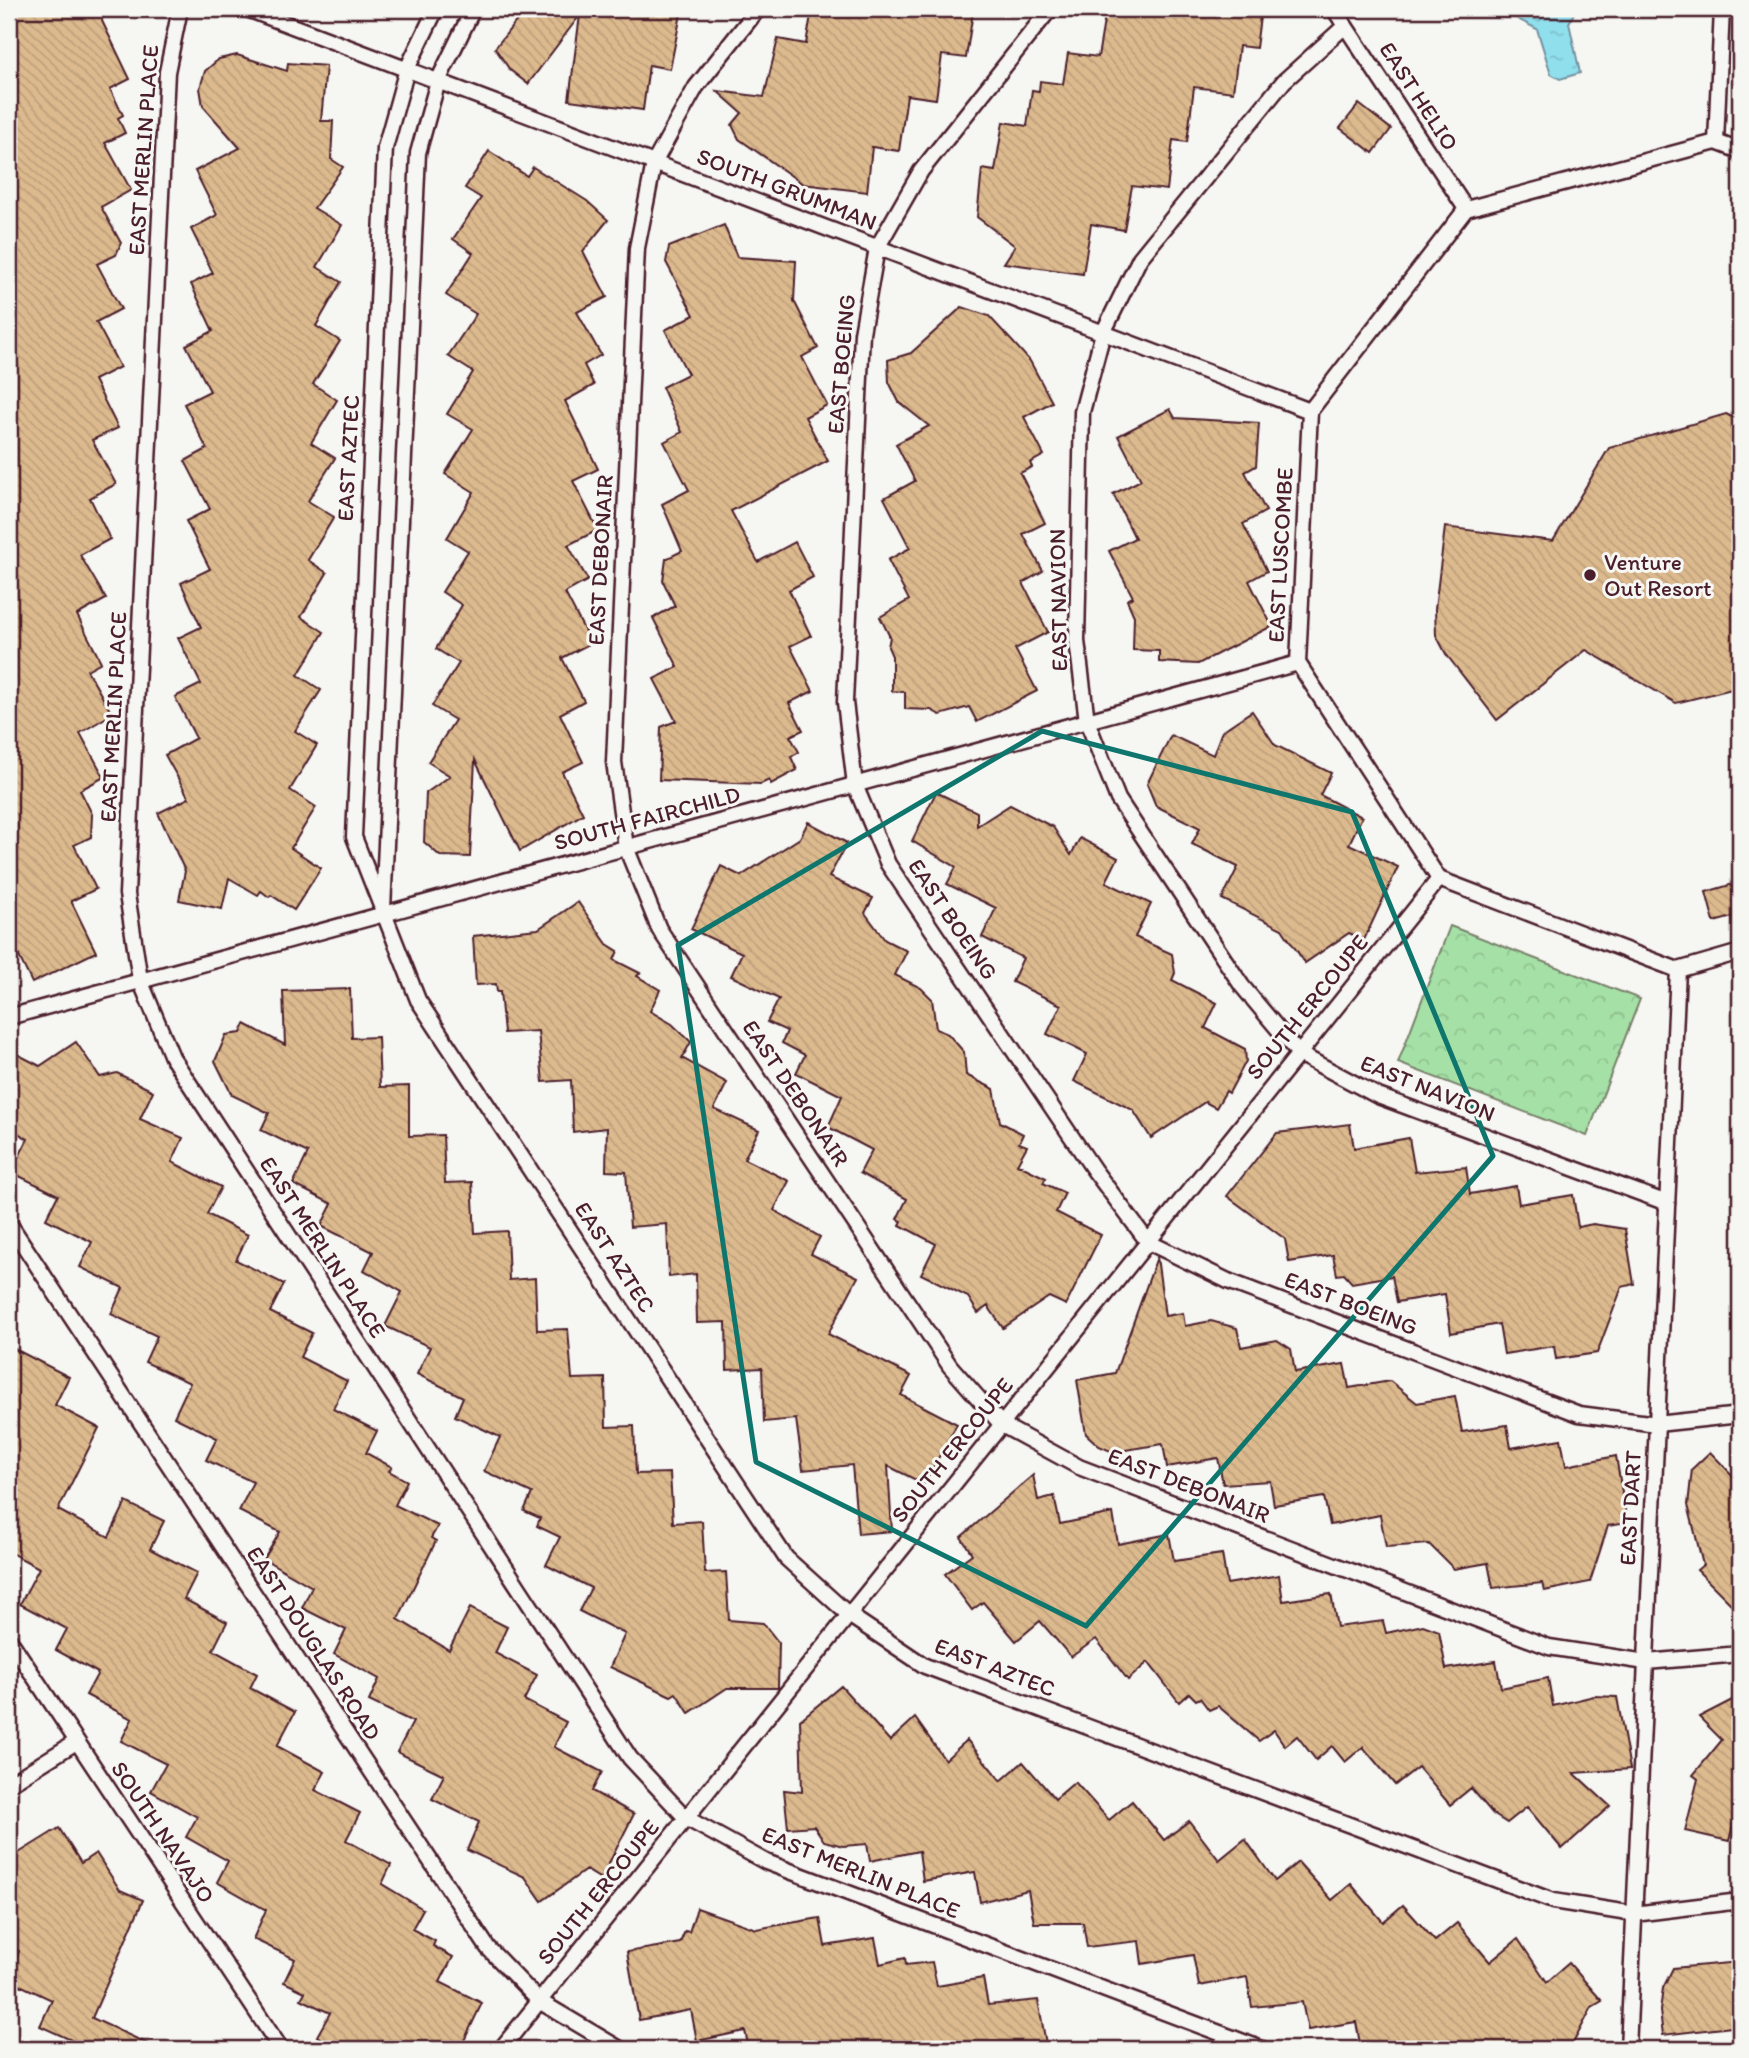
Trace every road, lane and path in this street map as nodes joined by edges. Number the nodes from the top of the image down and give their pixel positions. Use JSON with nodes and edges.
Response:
{"nodes":[{"id":1,"x":180,"y":9,"type":"edge"},
{"id":2,"x":247,"y":9,"type":"edge"},
{"id":3,"x":436,"y":9,"type":"edge"},
{"id":4,"x":473,"y":9,"type":"edge"},
{"id":5,"x":758,"y":9,"type":"edge"},
{"id":6,"x":1050,"y":9,"type":"edge"},
{"id":7,"x":1334,"y":9,"type":"edge"},
{"id":8,"x":1722,"y":9,"type":"edge"},
{"id":9,"x":1345,"y":26,"type":"junction"},
{"id":10,"x":407,"y":69,"type":"junction"},
{"id":11,"x":438,"y":81,"type":"junction"},
{"id":12,"x":1716,"y":142,"type":"junction"},
{"id":13,"x":1740,"y":151,"type":"edge"},
{"id":14,"x":654,"y":163,"type":"junction"},
{"id":15,"x":1466,"y":209,"type":"junction"},
{"id":16,"x":877,"y":247,"type":"junction"},
{"id":17,"x":1103,"y":333,"type":"junction"},
{"id":18,"x":1310,"y":411,"type":"junction"},
{"id":19,"x":1298,"y":663,"type":"junction"},
{"id":20,"x":1087,"y":721,"type":"junction"},
{"id":21,"x":855,"y":785,"type":"junction"},
{"id":22,"x":626,"y":847,"type":"junction"},
{"id":23,"x":1439,"y":879,"type":"junction"},
{"id":24,"x":383,"y":914,"type":"junction"},
{"id":25,"x":1740,"y":952,"type":"edge"},
{"id":26,"x":1678,"y":970,"type":"junction"},
{"id":27,"x":140,"y":980,"type":"junction"},
{"id":28,"x":9,"y":1017,"type":"edge"},
{"id":29,"x":1299,"y":1054,"type":"junction"},
{"id":30,"x":1667,"y":1203,"type":"junction"},
{"id":31,"x":9,"y":1223,"type":"edge"},
{"id":32,"x":1148,"y":1242,"type":"junction"},
{"id":33,"x":1740,"y":1415,"type":"edge"},
{"id":34,"x":1657,"y":1424,"type":"junction"},
{"id":35,"x":1002,"y":1425,"type":"junction"},
{"id":36,"x":849,"y":1615,"type":"junction"},
{"id":37,"x":9,"y":1639,"type":"edge"},
{"id":38,"x":1740,"y":1654,"type":"edge"},
{"id":39,"x":1646,"y":1662,"type":"junction"},
{"id":40,"x":76,"y":1742,"type":"junction"},
{"id":41,"x":9,"y":1784,"type":"edge"},
{"id":42,"x":686,"y":1818,"type":"junction"},
{"id":43,"x":1740,"y":1900,"type":"edge"},
{"id":44,"x":1634,"y":1914,"type":"junction"},
{"id":45,"x":539,"y":2001,"type":"junction"},
{"id":46,"x":281,"y":2049,"type":"edge"},
{"id":47,"x":501,"y":2049,"type":"edge"},
{"id":48,"x":620,"y":2049,"type":"edge"},
{"id":49,"x":1262,"y":2049,"type":"edge"},
{"id":50,"x":1628,"y":2049,"type":"edge"}],
"edges":[{"from":1,"to":27,"type":"lane","name":"EAST MERLIN PLACE"},
{"from":2,"to":10,"type":"lane","name":"SOUTH GRUMMAN"},
{"from":3,"to":10,"type":"lane","name":"EAST AZTEC"},
{"from":4,"to":11,"type":"lane","name":"EAST AZTEC"},
{"from":5,"to":14,"type":"lane","name":"EAST DEBONAIR"},
{"from":6,"to":16,"type":"lane","name":"EAST BOEING"},
{"from":7,"to":9,"type":"lane","name":"EAST HELIO"},
{"from":8,"to":12,"type":"lane"},
{"from":9,"to":15,"type":"lane","name":"EAST HELIO"},
{"from":9,"to":17,"type":"lane","name":"EAST NAVION"},
{"from":10,"to":11,"type":"lane","name":"SOUTH GRUMMAN"},
{"from":10,"to":24,"type":"lane","name":"EAST AZTEC"},
{"from":11,"to":14,"type":"lane","name":"SOUTH GRUMMAN"},
{"from":11,"to":24,"type":"lane","name":"EAST AZTEC"},
{"from":12,"to":13,"type":"lane"},
{"from":12,"to":15,"type":"lane"},
{"from":14,"to":16,"type":"lane","name":"SOUTH GRUMMAN"},
{"from":14,"to":22,"type":"lane","name":"EAST DEBONAIR"},
{"from":15,"to":18,"type":"lane"},
{"from":16,"to":17,"type":"lane","name":"SOUTH GRUMMAN"},
{"from":16,"to":21,"type":"lane","name":"EAST BOEING"},
{"from":17,"to":18,"type":"lane","name":"SOUTH GRUMMAN"},
{"from":17,"to":20,"type":"lane","name":"EAST NAVION"},
{"from":18,"to":19,"type":"lane","name":"EAST LUSCOMBE"},
{"from":19,"to":20,"type":"lane","name":"SOUTH FAIRCHILD"},
{"from":19,"to":23,"type":"lane","name":"EAST LUSCOMBE"},
{"from":20,"to":21,"type":"lane","name":"SOUTH FAIRCHILD"},
{"from":20,"to":29,"type":"lane","name":"EAST NAVION"},
{"from":21,"to":22,"type":"lane","name":"SOUTH FAIRCHILD"},
{"from":21,"to":32,"type":"lane","name":"EAST BOEING"},
{"from":22,"to":24,"type":"lane","name":"SOUTH FAIRCHILD"},
{"from":22,"to":35,"type":"lane","name":"EAST DEBONAIR"},
{"from":23,"to":26,"type":"lane"},
{"from":23,"to":29,"type":"lane","name":"SOUTH ERCOUPE"},
{"from":24,"to":27,"type":"lane","name":"SOUTH FAIRCHILD"},
{"from":24,"to":36,"type":"lane","name":"EAST AZTEC"},
{"from":25,"to":26,"type":"lane"},
{"from":26,"to":30,"type":"lane","name":"EAST DART"},
{"from":27,"to":28,"type":"lane","name":"SOUTH FAIRCHILD"},
{"from":27,"to":42,"type":"lane","name":"EAST MERLIN PLACE"},
{"from":29,"to":30,"type":"lane","name":"EAST NAVION"},
{"from":29,"to":32,"type":"lane","name":"SOUTH ERCOUPE"},
{"from":30,"to":34,"type":"lane","name":"EAST DART"},
{"from":31,"to":45,"type":"lane","name":"EAST DOUGLAS ROAD"},
{"from":32,"to":34,"type":"lane","name":"EAST BOEING"},
{"from":32,"to":35,"type":"lane","name":"SOUTH ERCOUPE"},
{"from":33,"to":34,"type":"lane","name":"EAST BOEING"},
{"from":34,"to":39,"type":"lane","name":"EAST DART"},
{"from":35,"to":36,"type":"lane","name":"SOUTH ERCOUPE"},
{"from":35,"to":39,"type":"lane","name":"EAST DEBONAIR"},
{"from":36,"to":42,"type":"lane","name":"SOUTH ERCOUPE"},
{"from":36,"to":44,"type":"lane","name":"EAST AZTEC"},
{"from":37,"to":40,"type":"lane","name":"SOUTH NAVAJO"},
{"from":38,"to":39,"type":"lane","name":"EAST DEBONAIR"},
{"from":39,"to":44,"type":"lane","name":"EAST DART"},
{"from":40,"to":41,"type":"lane"},
{"from":40,"to":46,"type":"lane","name":"SOUTH NAVAJO"},
{"from":42,"to":45,"type":"lane","name":"SOUTH ERCOUPE"},
{"from":42,"to":49,"type":"lane","name":"EAST MERLIN PLACE"},
{"from":43,"to":44,"type":"lane","name":"EAST AZTEC"},
{"from":44,"to":50,"type":"lane","name":"EAST DART"},
{"from":45,"to":47,"type":"lane","name":"SOUTH ERCOUPE"},
{"from":45,"to":48,"type":"lane","name":"EAST DOUGLAS ROAD"}]}
